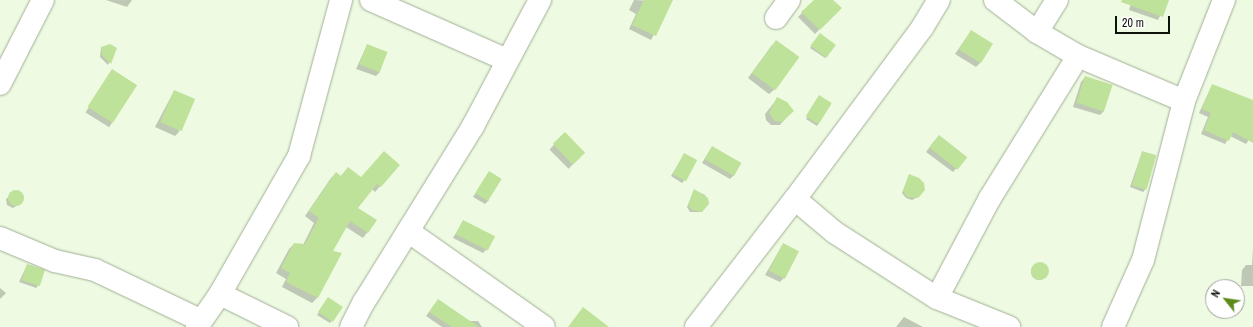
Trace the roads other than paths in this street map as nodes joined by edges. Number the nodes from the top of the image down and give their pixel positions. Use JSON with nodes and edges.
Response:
{"nodes":[{"id":1,"x":43,"y":0,"type":"edge"},
{"id":2,"x":341,"y":0,"type":"edge"},
{"id":3,"x":371,"y":0,"type":"edge"},
{"id":4,"x":540,"y":0,"type":"edge"},
{"id":5,"x":789,"y":0,"type":"edge"},
{"id":6,"x":939,"y":0,"type":"edge"},
{"id":7,"x":995,"y":0,"type":"edge"},
{"id":8,"x":1057,"y":0,"type":"edge"},
{"id":9,"x":1224,"y":0,"type":"edge"},
{"id":10,"x":776,"y":18,"type":"dead end"},
{"id":11,"x":1037,"y":32,"type":"junction"},
{"id":12,"x":1078,"y":56,"type":"junction"},
{"id":13,"x":507,"y":60,"type":"junction"},
{"id":14,"x":0,"y":84,"type":"edge"},
{"id":15,"x":1184,"y":101,"type":"junction"},
{"id":16,"x":795,"y":199,"type":"junction"},
{"id":17,"x":408,"y":232,"type":"junction"},
{"id":18,"x":0,"y":238,"type":"edge"},
{"id":19,"x":220,"y":294,"type":"junction"},
{"id":20,"x":937,"y":298,"type":"junction"},
{"id":21,"x":199,"y":324,"type":"edge"},
{"id":22,"x":287,"y":327,"type":"edge"},
{"id":23,"x":351,"y":327,"type":"edge"},
{"id":24,"x":544,"y":327,"type":"edge"},
{"id":25,"x":696,"y":327,"type":"edge"},
{"id":26,"x":1009,"y":327,"type":"edge"},
{"id":27,"x":1113,"y":327,"type":"edge"}],
"edges":[{"from":1,"to":14,"type":"street"},
{"from":2,"to":19,"type":"street"},
{"from":3,"to":13,"type":"street"},
{"from":4,"to":13,"type":"street"},
{"from":5,"to":10,"type":"street"},
{"from":6,"to":16,"type":"street"},
{"from":7,"to":11,"type":"street"},
{"from":8,"to":11,"type":"street"},
{"from":9,"to":15,"type":"street"},
{"from":11,"to":12,"type":"street"},
{"from":12,"to":15,"type":"street"},
{"from":12,"to":20,"type":"street"},
{"from":13,"to":17,"type":"street"},
{"from":15,"to":27,"type":"street"},
{"from":16,"to":20,"type":"street"},
{"from":16,"to":25,"type":"street"},
{"from":17,"to":23,"type":"street"},
{"from":17,"to":24,"type":"street"},
{"from":18,"to":21,"type":"street"},
{"from":19,"to":21,"type":"street"},
{"from":19,"to":22,"type":"street"},
{"from":20,"to":26,"type":"street"}]}
